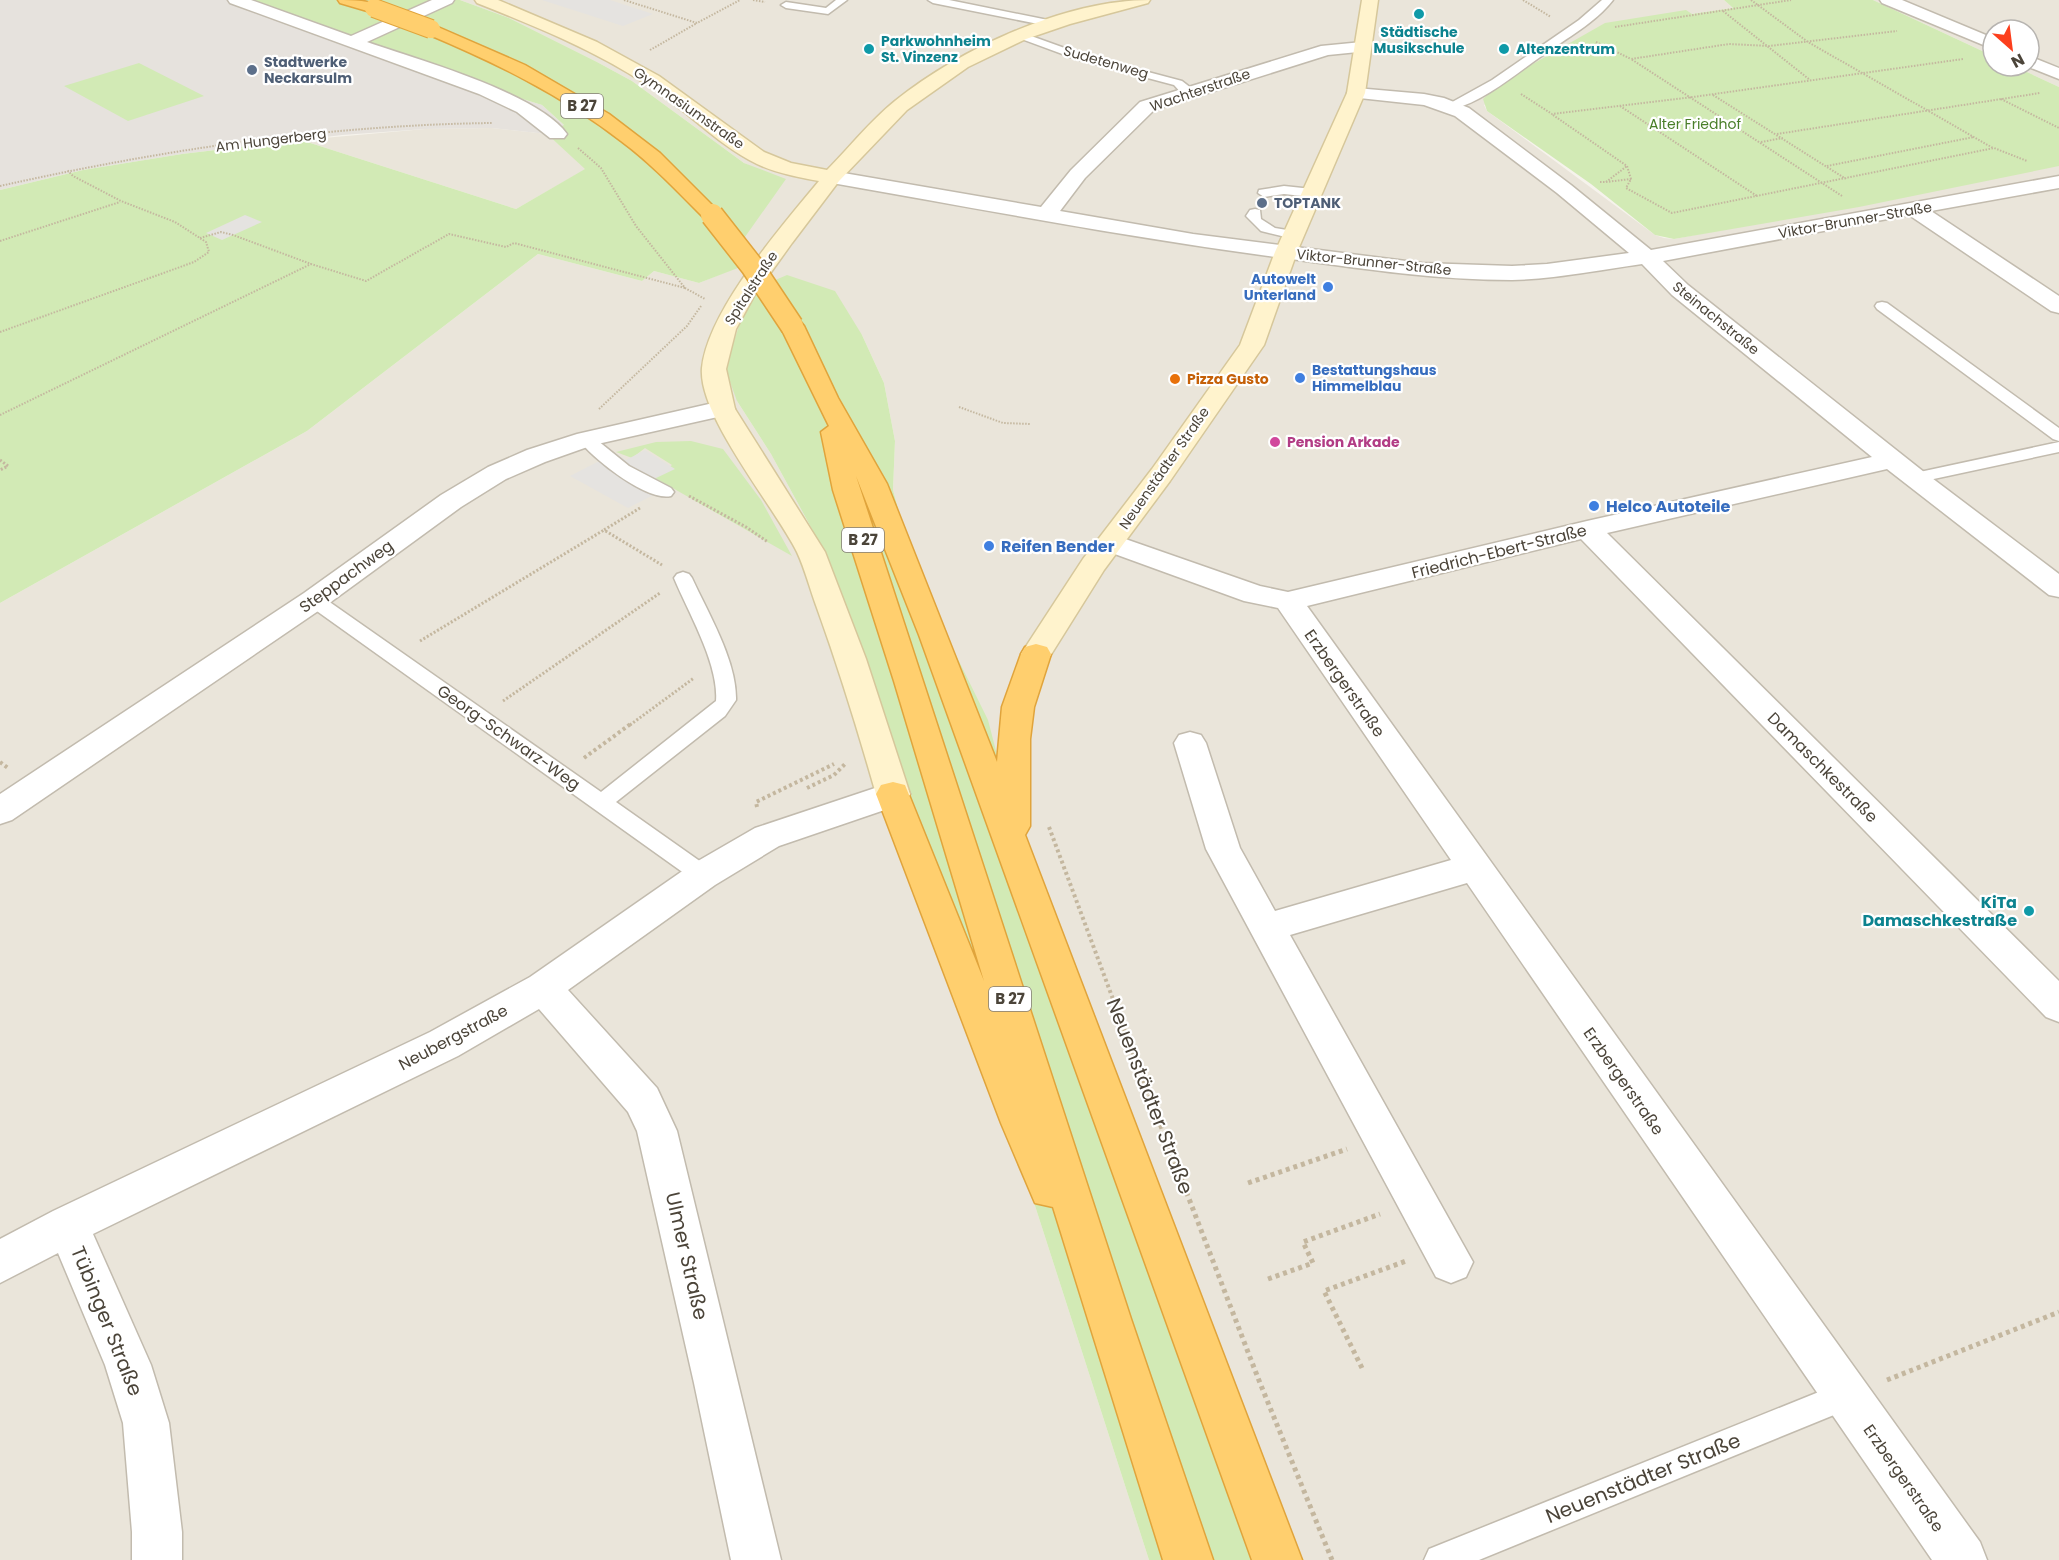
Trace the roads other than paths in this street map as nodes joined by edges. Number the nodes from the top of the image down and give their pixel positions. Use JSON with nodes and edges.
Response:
{"nodes":[{"id":1,"x":236,"y":0,"type":"edge"},
{"id":2,"x":346,"y":0,"type":"edge"},
{"id":3,"x":446,"y":0,"type":"edge"},
{"id":4,"x":483,"y":0,"type":"edge"},
{"id":5,"x":842,"y":0,"type":"edge"},
{"id":6,"x":933,"y":0,"type":"edge"},
{"id":7,"x":1142,"y":0,"type":"edge"},
{"id":8,"x":1370,"y":0,"type":"edge"},
{"id":9,"x":1608,"y":0,"type":"edge"},
{"id":10,"x":1888,"y":0,"type":"edge"},
{"id":11,"x":786,"y":5,"type":"dead end"},
{"id":12,"x":1053,"y":24,"type":"junction"},
{"id":13,"x":1020,"y":35,"type":"junction"},
{"id":14,"x":1981,"y":39,"type":"edge"},
{"id":15,"x":352,"y":42,"type":"junction"},
{"id":16,"x":1362,"y":46,"type":"junction"},
{"id":17,"x":2041,"y":66,"type":"edge"},
{"id":18,"x":2059,"y":74,"type":"edge"},
{"id":19,"x":1356,"y":93,"type":"junction"},
{"id":20,"x":1188,"y":94,"type":"junction"},
{"id":21,"x":1451,"y":106,"type":"junction"},
{"id":22,"x":551,"y":129,"type":"road end"},
{"id":23,"x":832,"y":177,"type":"junction"},
{"id":24,"x":2059,"y":182,"type":"edge"},
{"id":25,"x":1264,"y":193,"type":"dead end"},
{"id":26,"x":1312,"y":193,"type":"junction"},
{"id":27,"x":1915,"y":210,"type":"junction"},
{"id":28,"x":1255,"y":213,"type":"dead end"},
{"id":29,"x":1045,"y":216,"type":"junction"},
{"id":30,"x":1290,"y":244,"type":"junction"},
{"id":31,"x":1647,"y":257,"type":"junction"},
{"id":32,"x":1882,"y":306,"type":"dead end"},
{"id":33,"x":2059,"y":306,"type":"edge"},
{"id":34,"x":826,"y":398,"type":"junction"},
{"id":35,"x":722,"y":409,"type":"junction"},
{"id":36,"x":2059,"y":436,"type":"edge"},
{"id":37,"x":586,"y":439,"type":"junction"},
{"id":38,"x":2059,"y":447,"type":"edge"},
{"id":39,"x":1892,"y":460,"type":"junction"},
{"id":40,"x":1916,"y":478,"type":"junction"},
{"id":41,"x":665,"y":492,"type":"road end"},
{"id":42,"x":1587,"y":529,"type":"junction"},
{"id":43,"x":1111,"y":543,"type":"junction"},
{"id":44,"x":683,"y":578,"type":"road end"},
{"id":45,"x":2059,"y":588,"type":"edge"},
{"id":46,"x":314,"y":600,"type":"junction"},
{"id":47,"x":1288,"y":601,"type":"junction"},
{"id":48,"x":1036,"y":654,"type":"joint"},
{"id":49,"x":1190,"y":743,"type":"dead end"},
{"id":50,"x":893,"y":794,"type":"junction"},
{"id":51,"x":602,"y":802,"type":"junction"},
{"id":52,"x":0,"y":811,"type":"edge"},
{"id":53,"x":1013,"y":849,"type":"junction"},
{"id":54,"x":1474,"y":867,"type":"junction"},
{"id":55,"x":703,"y":875,"type":"junction"},
{"id":56,"x":1266,"y":928,"type":"junction"},
{"id":57,"x":543,"y":988,"type":"junction"},
{"id":58,"x":2059,"y":1006,"type":"edge"},
{"id":59,"x":68,"y":1225,"type":"junction"},
{"id":60,"x":1447,"y":1254,"type":"road end"},
{"id":61,"x":0,"y":1262,"type":"edge"},
{"id":62,"x":1109,"y":1319,"type":"junction"},
{"id":63,"x":1846,"y":1396,"type":"junction"},
{"id":64,"x":157,"y":1560,"type":"edge"},
{"id":65,"x":756,"y":1560,"type":"edge"},
{"id":66,"x":1188,"y":1560,"type":"edge"},
{"id":67,"x":1277,"y":1560,"type":"edge"},
{"id":68,"x":1440,"y":1560,"type":"edge"},
{"id":69,"x":1962,"y":1560,"type":"edge"}],
"edges":[{"from":1,"to":15,"type":"street"},
{"from":2,"to":34,"type":"highway","number":"B 27","bridge":true},
{"from":3,"to":15,"type":"street"},
{"from":4,"to":23,"type":"main road","name":"Gymnasiumstraße"},
{"from":5,"to":11,"type":"lane"},
{"from":6,"to":12,"type":"lane","name":"Spitalstraße"},
{"from":7,"to":12,"type":"main road","name":"Spitalstraße"},
{"from":8,"to":16,"type":"main road","name":"Neuenstädter Straße"},
{"from":9,"to":21,"type":"lane"},
{"from":10,"to":14,"type":"street"},
{"from":12,"to":13,"type":"main road","name":"Spitalstraße"},
{"from":13,"to":20,"type":"lane","name":"Sudetenweg"},
{"from":13,"to":23,"type":"main road","name":"Spitalstraße"},
{"from":15,"to":22,"type":"street"},
{"from":16,"to":19,"type":"main road","name":"Neuenstädter Straße"},
{"from":16,"to":20,"type":"street","name":"Wachterstraße"},
{"from":17,"to":18,"type":"street"},
{"from":19,"to":21,"type":"street","name":"Steinachstraße"},
{"from":19,"to":26,"type":"main road","name":"Neuenstädter Straße"},
{"from":20,"to":29,"type":"street","name":"Wachterstraße"},
{"from":21,"to":31,"type":"street","name":"Steinachstraße"},
{"from":23,"to":29,"type":"street","name":"Viktor-Brunner-Straße"},
{"from":23,"to":35,"type":"main road","name":"Spitalstraße"},
{"from":24,"to":27,"type":"street","name":"Viktor-Brunner-Straße"},
{"from":25,"to":26,"type":"lane"},
{"from":26,"to":30,"type":"main road","name":"Neuenstädter Straße"},
{"from":27,"to":31,"type":"street","name":"Viktor-Brunner-Straße"},
{"from":27,"to":33,"type":"street"},
{"from":28,"to":30,"type":"lane"},
{"from":29,"to":30,"type":"street","name":"Viktor-Brunner-Straße"},
{"from":30,"to":31,"type":"street","name":"Viktor-Brunner-Straße"},
{"from":30,"to":43,"type":"main road","name":"Neuenstädter Straße"},
{"from":31,"to":39,"type":"street","name":"Steinachstraße"},
{"from":32,"to":36,"type":"lane"},
{"from":34,"to":53,"type":"highway","number":"B 27"},
{"from":34,"to":62,"type":"highway","number":"B 27"},
{"from":35,"to":37,"type":"street","name":"Steppachweg"},
{"from":35,"to":50,"type":"main road","name":"Spitalstraße"},
{"from":37,"to":41,"type":"lane"},
{"from":37,"to":46,"type":"street","name":"Steppachweg"},
{"from":38,"to":40,"type":"lane"},
{"from":39,"to":40,"type":"street","name":"Steinachstraße"},
{"from":39,"to":42,"type":"street","name":"Friedrich-Ebert-Straße"},
{"from":40,"to":45,"type":"street","name":"Steinachstraße"},
{"from":42,"to":47,"type":"street","name":"Friedrich-Ebert-Straße"},
{"from":42,"to":58,"type":"street","name":"Damaschkestraße"},
{"from":43,"to":47,"type":"street","name":"Friedrich-Ebert-Straße"},
{"from":43,"to":48,"type":"main road","name":"Neuenstädter Straße"},
{"from":44,"to":51,"type":"lane"},
{"from":46,"to":51,"type":"lane","name":"Georg-Schwarz-Weg"},
{"from":46,"to":52,"type":"street","name":"Steppachweg"},
{"from":47,"to":54,"type":"street","name":"Erzbergerstraße"},
{"from":48,"to":53,"type":"highway"},
{"from":49,"to":56,"type":"street"},
{"from":50,"to":55,"type":"street","name":"Neubergstraße"},
{"from":50,"to":62,"type":"highway"},
{"from":51,"to":55,"type":"lane","name":"Georg-Schwarz-Weg"},
{"from":53,"to":67,"type":"highway","number":"B 27"},
{"from":54,"to":56,"type":"street"},
{"from":54,"to":63,"type":"street","name":"Erzbergerstraße"},
{"from":55,"to":57,"type":"street","name":"Neubergstraße"},
{"from":56,"to":60,"type":"street"},
{"from":57,"to":59,"type":"street","name":"Neubergstraße"},
{"from":57,"to":65,"type":"street","name":"Ulmer Straße"},
{"from":59,"to":61,"type":"street","name":"Neubergstraße"},
{"from":59,"to":64,"type":"street","name":"Tübinger Straße"},
{"from":62,"to":66,"type":"highway","number":"B 27"},
{"from":63,"to":68,"type":"lane","name":"Neuenstädter Straße"},
{"from":63,"to":69,"type":"street","name":"Erzbergerstraße"}]}
